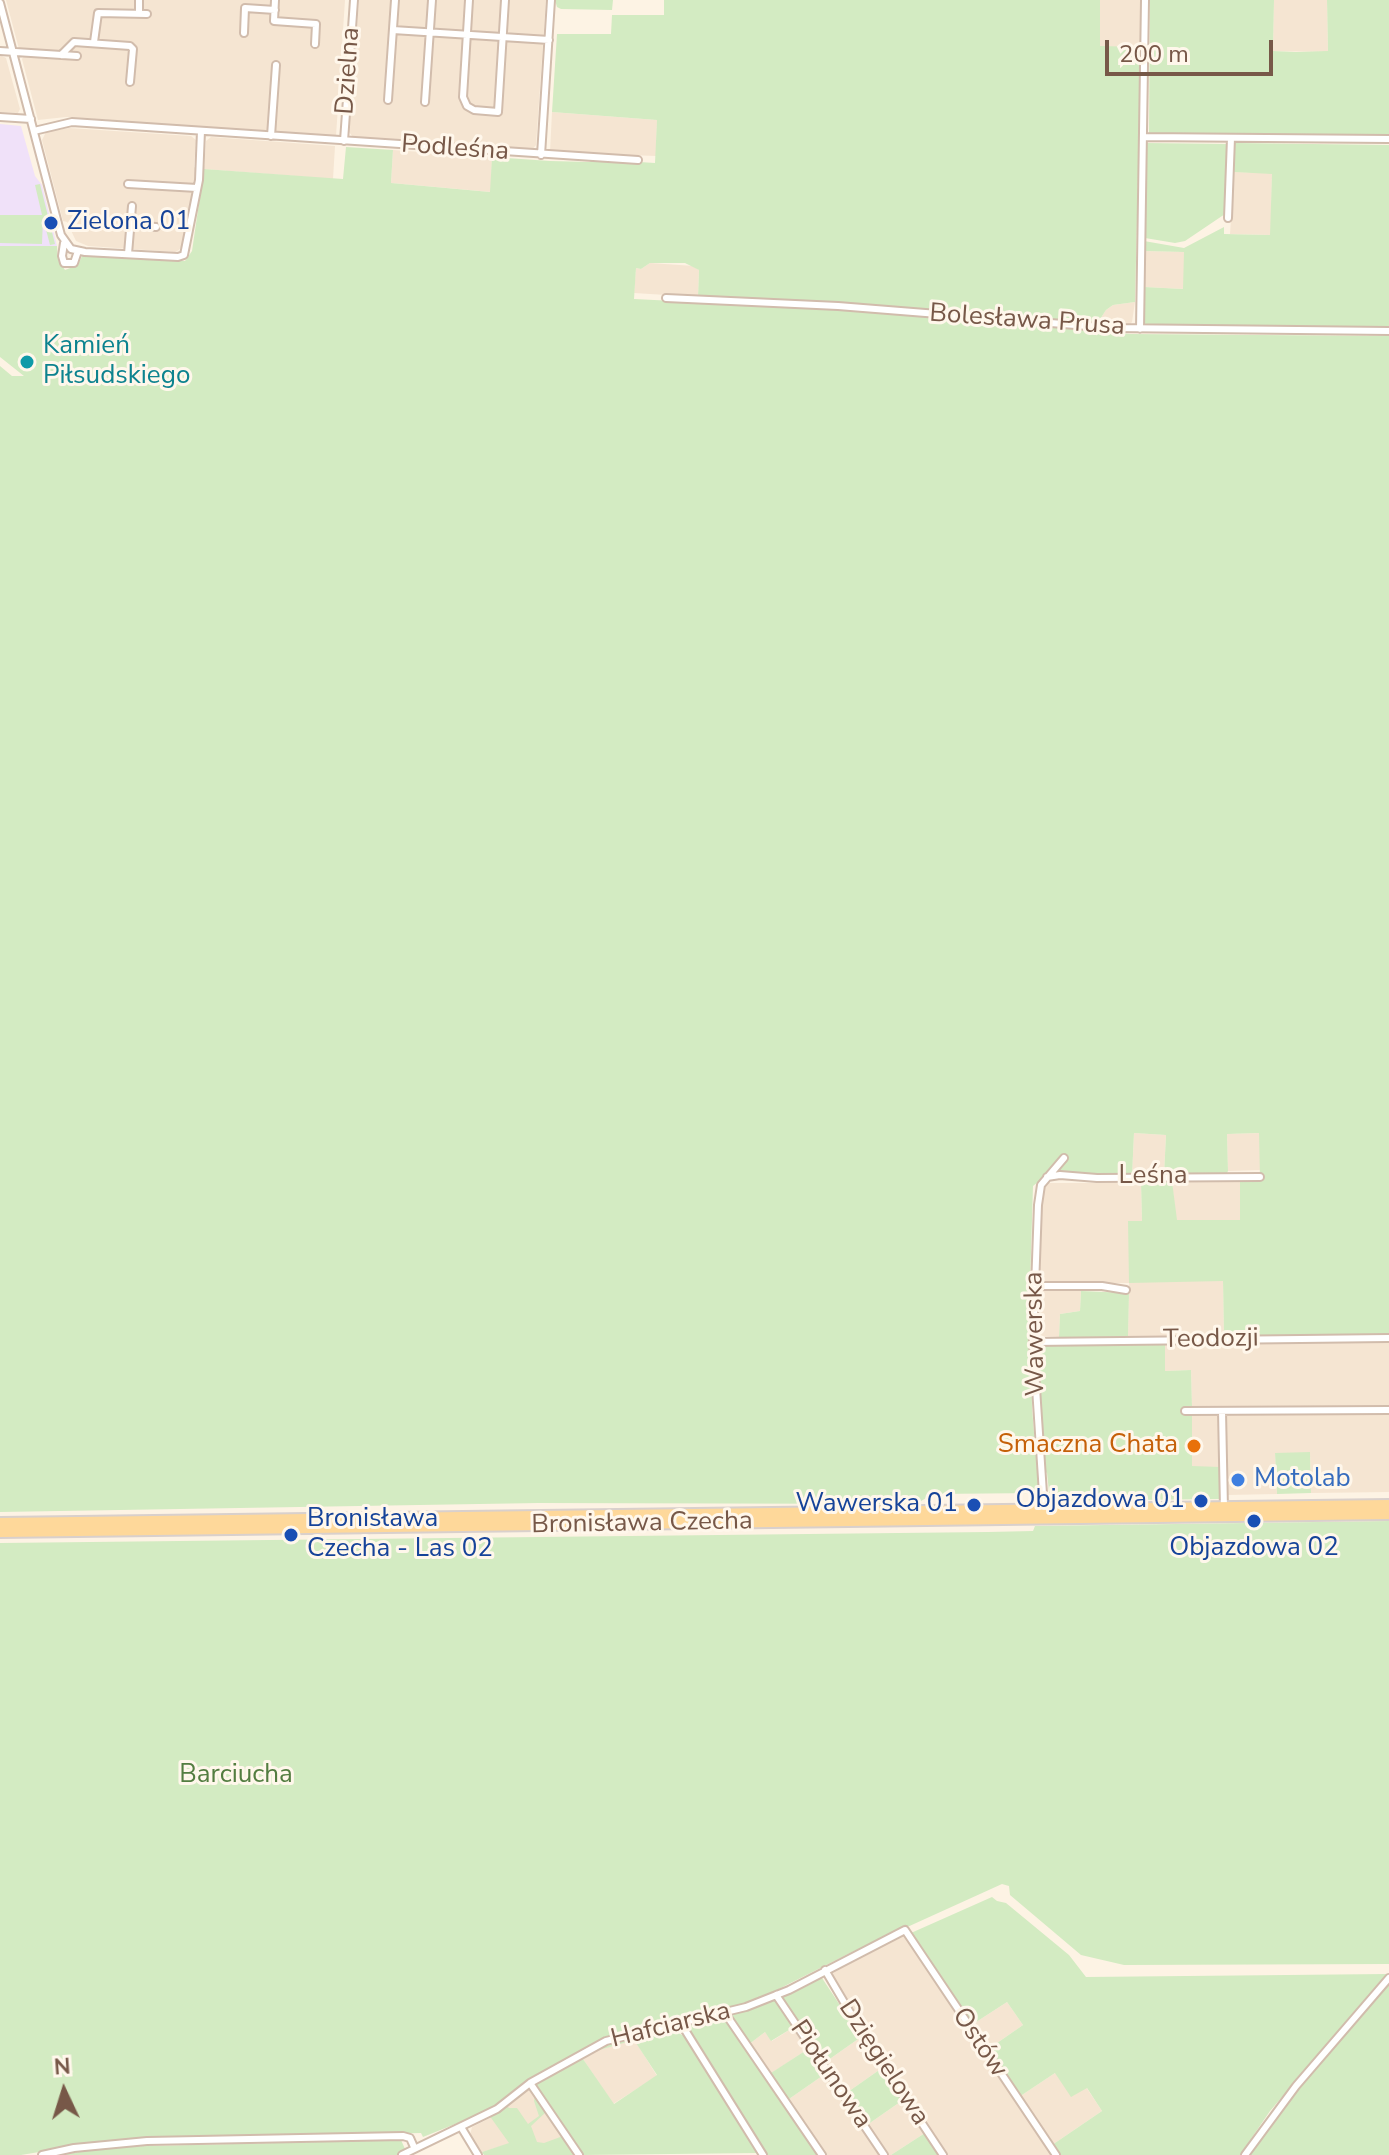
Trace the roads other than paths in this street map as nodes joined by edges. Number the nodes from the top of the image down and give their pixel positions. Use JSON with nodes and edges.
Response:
{"nodes":[{"id":1,"x":139,"y":0,"type":"edge"},
{"id":2,"x":275,"y":0,"type":"edge"},
{"id":3,"x":354,"y":0,"type":"edge"},
{"id":4,"x":395,"y":0,"type":"edge"},
{"id":5,"x":432,"y":0,"type":"edge"},
{"id":6,"x":469,"y":0,"type":"edge"},
{"id":7,"x":505,"y":0,"type":"edge"},
{"id":8,"x":551,"y":0,"type":"edge"},
{"id":9,"x":1145,"y":0,"type":"edge"},
{"id":10,"x":0,"y":3,"type":"edge"},
{"id":11,"x":275,"y":10,"type":"junction"},
{"id":12,"x":393,"y":30,"type":"junction"},
{"id":13,"x":430,"y":32,"type":"junction"},
{"id":14,"x":244,"y":33,"type":"dead end"},
{"id":15,"x":467,"y":34,"type":"junction"},
{"id":16,"x":503,"y":37,"type":"junction"},
{"id":17,"x":549,"y":40,"type":"junction"},
{"id":18,"x":94,"y":42,"type":"junction"},
{"id":19,"x":315,"y":44,"type":"dead end"},
{"id":20,"x":0,"y":51,"type":"edge"},
{"id":21,"x":13,"y":52,"type":"junction"},
{"id":22,"x":61,"y":55,"type":"junction"},
{"id":23,"x":77,"y":56,"type":"dead end"},
{"id":24,"x":276,"y":65,"type":"dead end"},
{"id":25,"x":130,"y":82,"type":"dead end"},
{"id":26,"x":388,"y":100,"type":"dead end"},
{"id":27,"x":425,"y":102,"type":"dead end"},
{"id":28,"x":0,"y":117,"type":"edge"},
{"id":29,"x":31,"y":119,"type":"junction"},
{"id":30,"x":34,"y":131,"type":"junction"},
{"id":31,"x":201,"y":131,"type":"junction"},
{"id":32,"x":271,"y":136,"type":"junction"},
{"id":33,"x":1143,"y":137,"type":"junction"},
{"id":34,"x":1231,"y":138,"type":"junction"},
{"id":35,"x":1389,"y":139,"type":"edge"},
{"id":36,"x":344,"y":141,"type":"junction"},
{"id":37,"x":541,"y":155,"type":"junction"},
{"id":38,"x":638,"y":160,"type":"dead end"},
{"id":39,"x":128,"y":184,"type":"dead end"},
{"id":40,"x":197,"y":188,"type":"junction"},
{"id":41,"x":132,"y":206,"type":"dead end"},
{"id":42,"x":1228,"y":218,"type":"dead end"},
{"id":43,"x":130,"y":225,"type":"junction"},
{"id":44,"x":156,"y":227,"type":"dead end"},
{"id":45,"x":64,"y":243,"type":"junction"},
{"id":46,"x":78,"y":251,"type":"junction"},
{"id":47,"x":128,"y":254,"type":"junction"},
{"id":48,"x":666,"y":298,"type":"dead end"},
{"id":49,"x":1140,"y":329,"type":"junction"},
{"id":50,"x":1389,"y":331,"type":"edge"},
{"id":51,"x":1064,"y":1158,"type":"dead end"},
{"id":52,"x":1047,"y":1177,"type":"junction"},
{"id":53,"x":1260,"y":1177,"type":"dead end"},
{"id":54,"x":1033,"y":1286,"type":"junction"},
{"id":55,"x":1126,"y":1290,"type":"dead end"},
{"id":56,"x":1389,"y":1338,"type":"edge"},
{"id":57,"x":1033,"y":1342,"type":"junction"},
{"id":58,"x":1389,"y":1410,"type":"edge"},
{"id":59,"x":1185,"y":1411,"type":"dead end"},
{"id":60,"x":1222,"y":1411,"type":"junction"},
{"id":61,"x":1389,"y":1505,"type":"edge"},
{"id":62,"x":1224,"y":1512,"type":"junction"},
{"id":63,"x":1044,"y":1514,"type":"junction"},
{"id":64,"x":1389,"y":1514,"type":"edge"},
{"id":65,"x":0,"y":1523,"type":"edge"},
{"id":66,"x":0,"y":1532,"type":"edge"},
{"id":67,"x":905,"y":1930,"type":"joint"},
{"id":68,"x":825,"y":1970,"type":"junction"},
{"id":69,"x":1389,"y":1978,"type":"edge"},
{"id":70,"x":776,"y":1995,"type":"junction"},
{"id":71,"x":725,"y":2013,"type":"junction"},
{"id":72,"x":680,"y":2022,"type":"junction"},
{"id":73,"x":530,"y":2083,"type":"junction"},
{"id":74,"x":461,"y":2127,"type":"junction"},
{"id":75,"x":414,"y":2147,"type":"junction"},
{"id":76,"x":42,"y":2155,"type":"edge"},
{"id":77,"x":402,"y":2155,"type":"edge"},
{"id":78,"x":478,"y":2155,"type":"edge"},
{"id":79,"x":579,"y":2155,"type":"edge"},
{"id":80,"x":763,"y":2155,"type":"edge"},
{"id":81,"x":822,"y":2155,"type":"edge"},
{"id":82,"x":884,"y":2155,"type":"edge"},
{"id":83,"x":943,"y":2155,"type":"edge"},
{"id":84,"x":1056,"y":2155,"type":"edge"},
{"id":85,"x":1245,"y":2155,"type":"edge"}],
"edges":[{"from":1,"to":18,"type":"street"},
{"from":2,"to":11,"type":"street"},
{"from":3,"to":36,"type":"street","name":"Dzielna"},
{"from":4,"to":12,"type":"street"},
{"from":5,"to":13,"type":"street"},
{"from":6,"to":15,"type":"street"},
{"from":7,"to":16,"type":"street"},
{"from":8,"to":17,"type":"street"},
{"from":9,"to":33,"type":"street"},
{"from":10,"to":21,"type":"street"},
{"from":11,"to":14,"type":"street"},
{"from":11,"to":19,"type":"street"},
{"from":12,"to":13,"type":"street"},
{"from":12,"to":26,"type":"street"},
{"from":13,"to":15,"type":"street"},
{"from":13,"to":27,"type":"street"},
{"from":15,"to":16,"type":"street"},
{"from":15,"to":16,"type":"street"},
{"from":16,"to":17,"type":"street"},
{"from":17,"to":37,"type":"street"},
{"from":18,"to":22,"type":"street"},
{"from":18,"to":25,"type":"street"},
{"from":20,"to":21,"type":"street"},
{"from":21,"to":22,"type":"street"},
{"from":21,"to":29,"type":"street"},
{"from":22,"to":23,"type":"street"},
{"from":24,"to":32,"type":"street"},
{"from":28,"to":29,"type":"street"},
{"from":29,"to":30,"type":"street"},
{"from":30,"to":31,"type":"street","name":"Podleśna"},
{"from":30,"to":45,"type":"street"},
{"from":31,"to":32,"type":"street","name":"Podleśna"},
{"from":31,"to":40,"type":"street"},
{"from":32,"to":36,"type":"street","name":"Podleśna"},
{"from":33,"to":34,"type":"street"},
{"from":33,"to":49,"type":"street"},
{"from":34,"to":35,"type":"street"},
{"from":34,"to":42,"type":"street"},
{"from":36,"to":37,"type":"street","name":"Podleśna"},
{"from":37,"to":38,"type":"street","name":"Podleśna"},
{"from":39,"to":40,"type":"street"},
{"from":40,"to":47,"type":"street"},
{"from":41,"to":43,"type":"street"},
{"from":43,"to":44,"type":"street"},
{"from":43,"to":47,"type":"street"},
{"from":45,"to":46,"type":"street"},
{"from":45,"to":46,"type":"street"},
{"from":46,"to":47,"type":"street"},
{"from":48,"to":49,"type":"street","name":"Bolesława Prusa"},
{"from":49,"to":50,"type":"street","name":"Bolesława Prusa"},
{"from":51,"to":52,"type":"street","name":"Wawerska"},
{"from":52,"to":53,"type":"street","name":"Leśna"},
{"from":52,"to":54,"type":"street","name":"Wawerska"},
{"from":54,"to":55,"type":"street"},
{"from":54,"to":57,"type":"street","name":"Wawerska"},
{"from":56,"to":57,"type":"street","name":"Teodozji"},
{"from":57,"to":63,"type":"street","name":"Wawerska"},
{"from":58,"to":60,"type":"street"},
{"from":59,"to":60,"type":"street"},
{"from":60,"to":62,"type":"street"},
{"from":61,"to":62,"type":"main road"},
{"from":62,"to":63,"type":"main road"},
{"from":62,"to":64,"type":"main road"},
{"from":63,"to":65,"type":"main road","name":"Bronisława Czecha"},
{"from":63,"to":66,"type":"main road","name":"Bronisława Czecha"},
{"from":67,"to":68,"type":"street","name":"Hafciarska"},
{"from":67,"to":84,"type":"street","name":"Ostów"},
{"from":68,"to":70,"type":"street","name":"Hafciarska"},
{"from":68,"to":83,"type":"street","name":"Dzięgielowa"},
{"from":69,"to":85,"type":"street"},
{"from":70,"to":71,"type":"street","name":"Hafciarska"},
{"from":70,"to":82,"type":"street","name":"Piołunowa"},
{"from":71,"to":72,"type":"street","name":"Hafciarska"},
{"from":71,"to":81,"type":"street"},
{"from":72,"to":73,"type":"street","name":"Hafciarska"},
{"from":72,"to":80,"type":"street"},
{"from":73,"to":74,"type":"street","name":"Hafciarska"},
{"from":73,"to":79,"type":"street"},
{"from":74,"to":75,"type":"street","name":"Hafciarska"},
{"from":74,"to":78,"type":"street"},
{"from":75,"to":76,"type":"street"},
{"from":75,"to":77,"type":"street","name":"Hafciarska"}]}
